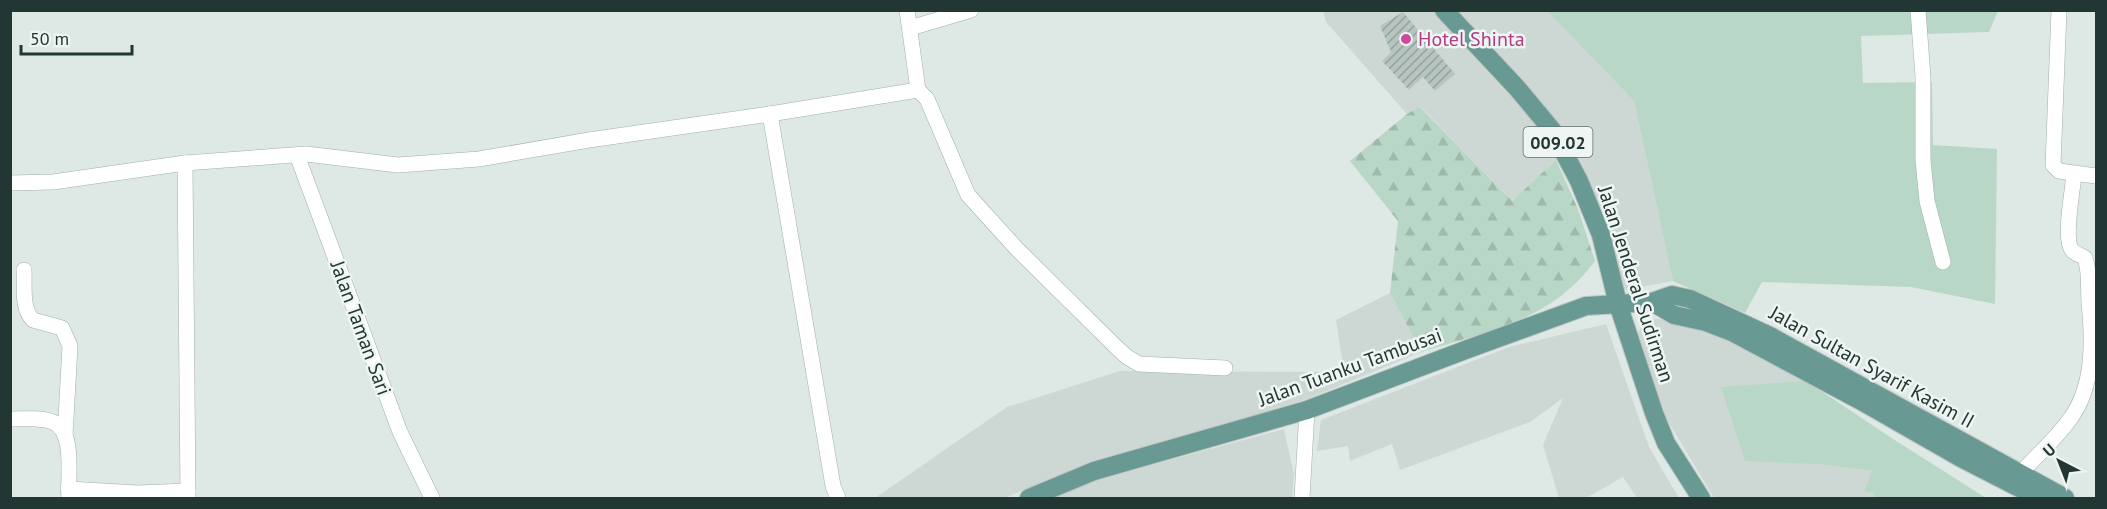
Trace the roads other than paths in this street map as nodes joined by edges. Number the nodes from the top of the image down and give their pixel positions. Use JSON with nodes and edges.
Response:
{"nodes":[{"id":1,"x":907,"y":10,"type":"edge"},
{"id":2,"x":971,"y":10,"type":"edge"},
{"id":3,"x":1444,"y":10,"type":"edge"},
{"id":4,"x":1918,"y":10,"type":"edge"},
{"id":5,"x":2059,"y":10,"type":"edge"},
{"id":6,"x":910,"y":28,"type":"junction"},
{"id":7,"x":918,"y":90,"type":"junction"},
{"id":8,"x":770,"y":114,"type":"junction"},
{"id":9,"x":297,"y":155,"type":"junction"},
{"id":10,"x":185,"y":163,"type":"junction"},
{"id":11,"x":2074,"y":174,"type":"junction"},
{"id":12,"x":2097,"y":176,"type":"edge"},
{"id":13,"x":10,"y":183,"type":"edge"},
{"id":14,"x":1943,"y":262,"type":"dead end"},
{"id":15,"x":24,"y":270,"type":"dead end"},
{"id":16,"x":1618,"y":304,"type":"junction"},
{"id":17,"x":1225,"y":368,"type":"dead end"},
{"id":18,"x":1307,"y":410,"type":"junction"},
{"id":19,"x":10,"y":419,"type":"edge"},
{"id":20,"x":65,"y":436,"type":"junction"},
{"id":21,"x":2016,"y":479,"type":"junction"},
{"id":22,"x":68,"y":494,"type":"edge"},
{"id":23,"x":188,"y":495,"type":"edge"},
{"id":24,"x":432,"y":498,"type":"edge"},
{"id":25,"x":838,"y":498,"type":"edge"},
{"id":26,"x":1029,"y":498,"type":"edge"},
{"id":27,"x":1302,"y":498,"type":"edge"},
{"id":28,"x":1701,"y":498,"type":"edge"},
{"id":29,"x":2039,"y":498,"type":"edge"},
{"id":30,"x":2065,"y":498,"type":"edge"}],
"edges":[{"from":1,"to":6,"type":"street"},
{"from":2,"to":6,"type":"street"},
{"from":3,"to":16,"type":"main road","name":"Jalan Jenderal Sudirman","number":"009.02"},
{"from":4,"to":14,"type":"street"},
{"from":5,"to":11,"type":"street"},
{"from":6,"to":7,"type":"street"},
{"from":7,"to":8,"type":"street"},
{"from":7,"to":17,"type":"street"},
{"from":8,"to":9,"type":"street"},
{"from":8,"to":25,"type":"street"},
{"from":9,"to":10,"type":"street"},
{"from":9,"to":24,"type":"street","name":"Jalan Taman Sari"},
{"from":10,"to":13,"type":"street"},
{"from":10,"to":23,"type":"street"},
{"from":11,"to":12,"type":"street"},
{"from":11,"to":21,"type":"street"},
{"from":15,"to":20,"type":"street"},
{"from":16,"to":18,"type":"main road","name":"Jalan Tuanku Tambusai"},
{"from":16,"to":21,"type":"main road","name":"Jalan Sultan Syarif Kasim II"},
{"from":16,"to":28,"type":"main road","name":"Jalan Jenderal Sudirman","number":"009.02"},
{"from":18,"to":26,"type":"main road","name":"Jalan Tuanku Tambusai"},
{"from":18,"to":27,"type":"street"},
{"from":19,"to":20,"type":"street"},
{"from":20,"to":22,"type":"street"},
{"from":21,"to":29,"type":"main road","name":"Jalan Sultan Syarif Kasim II"},
{"from":21,"to":30,"type":"main road","name":"Jalan Sultan Syarif Kasim II"},
{"from":22,"to":23,"type":"street"}]}
